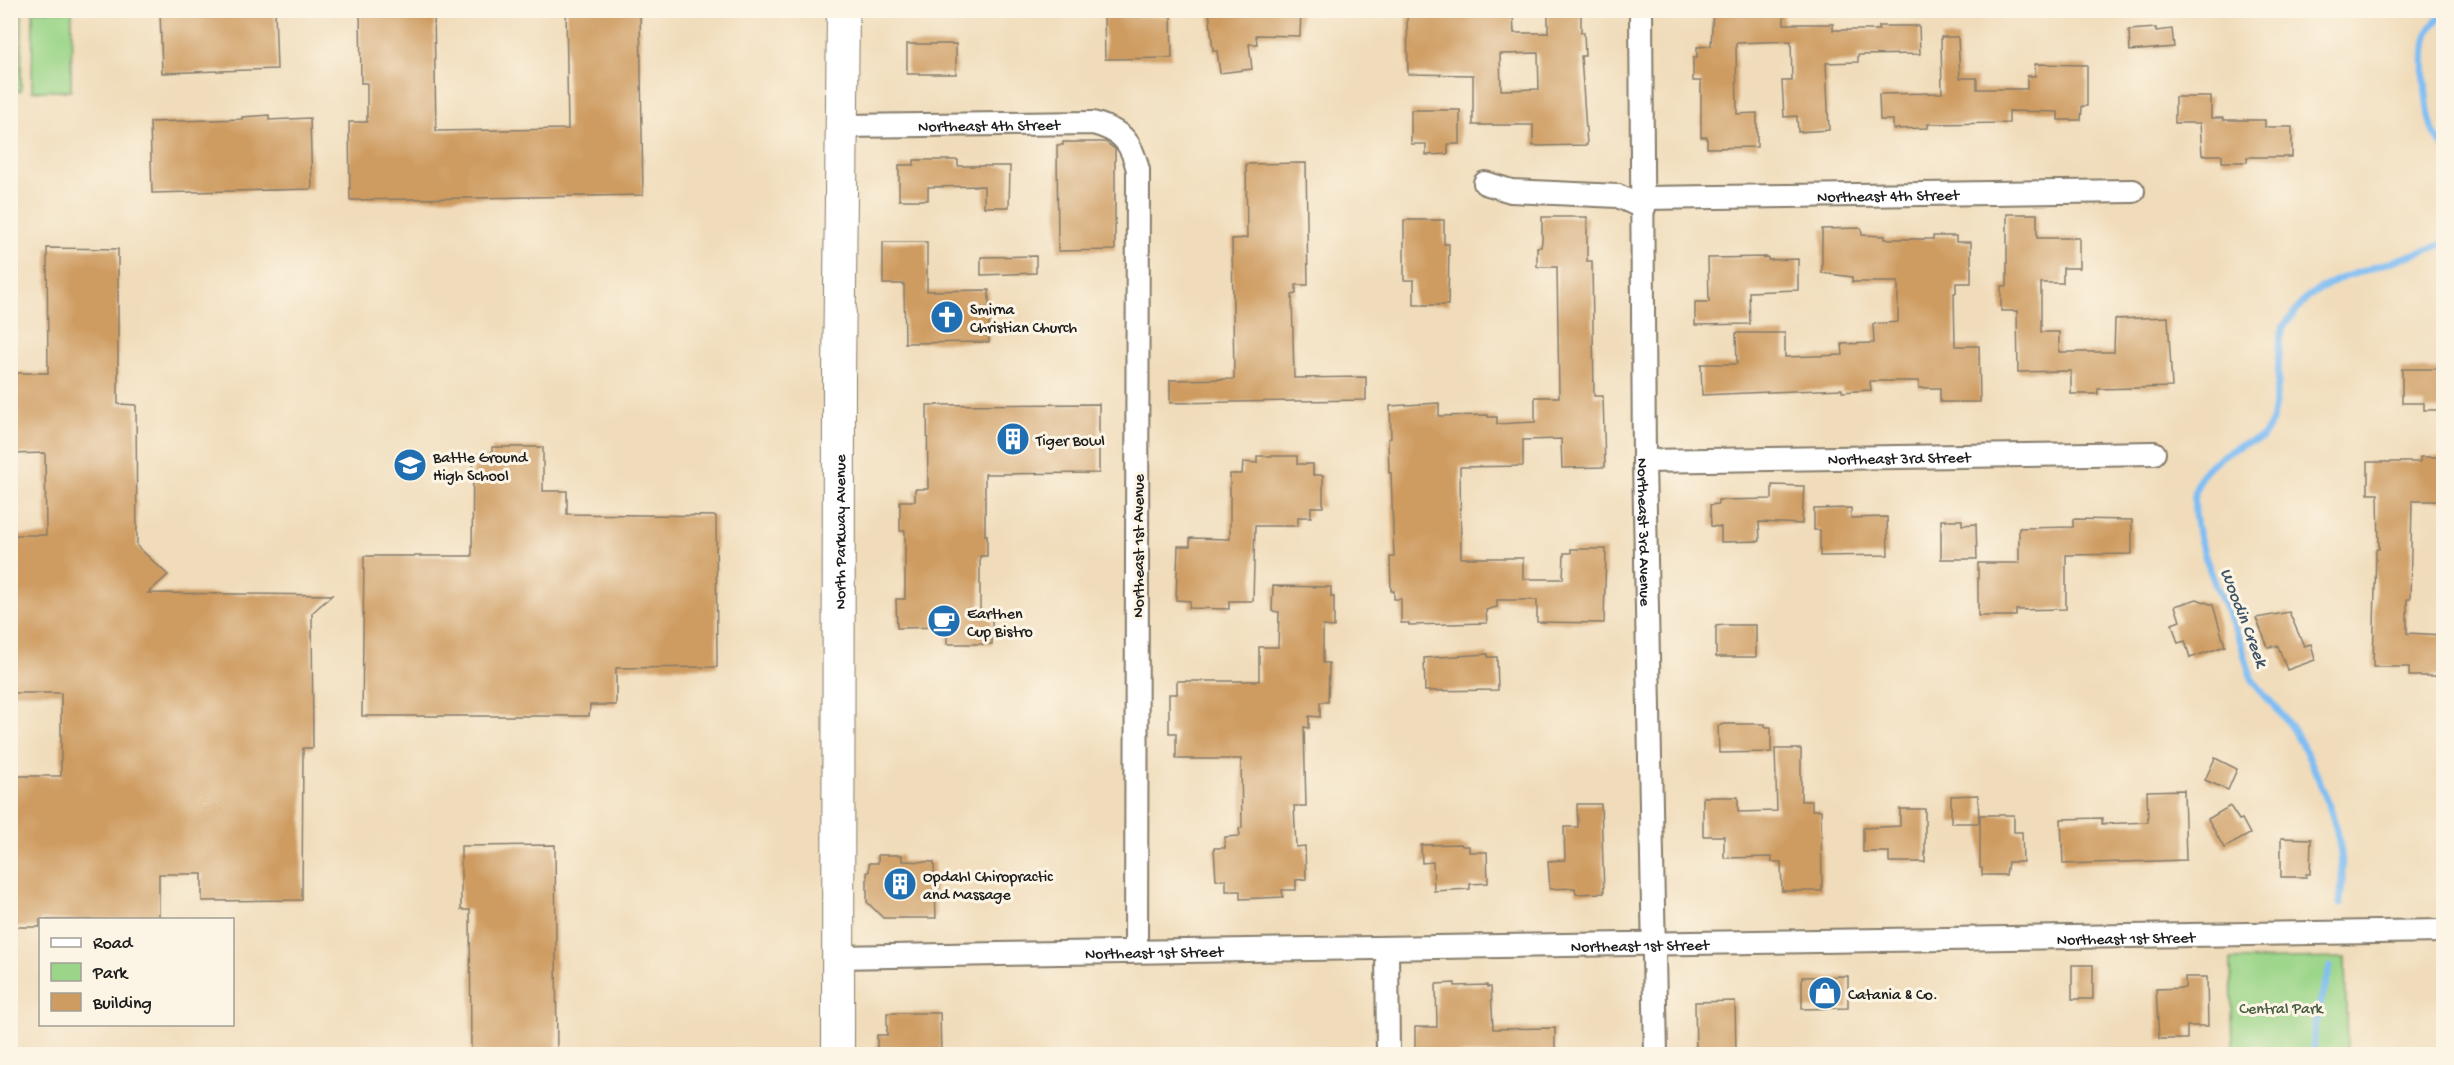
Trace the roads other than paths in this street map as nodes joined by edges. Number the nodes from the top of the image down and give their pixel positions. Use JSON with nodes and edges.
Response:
{"nodes":[{"id":1,"x":843,"y":10,"type":"edge"},
{"id":2,"x":1641,"y":10,"type":"edge"},
{"id":3,"x":843,"y":126,"type":"junction"},
{"id":4,"x":1128,"y":143,"type":"joint"},
{"id":5,"x":1485,"y":183,"type":"dead end"},
{"id":6,"x":2133,"y":191,"type":"dead end"},
{"id":7,"x":1644,"y":203,"type":"junction"},
{"id":8,"x":2154,"y":453,"type":"dead end"},
{"id":9,"x":1644,"y":461,"type":"junction"},
{"id":10,"x":2444,"y":932,"type":"edge"},
{"id":11,"x":1653,"y":944,"type":"junction"},
{"id":12,"x":1387,"y":948,"type":"junction"},
{"id":13,"x":1136,"y":951,"type":"junction"},
{"id":14,"x":838,"y":957,"type":"junction"},
{"id":15,"x":838,"y":1054,"type":"edge"},
{"id":16,"x":1388,"y":1054,"type":"edge"},
{"id":17,"x":1656,"y":1054,"type":"edge"}],
"edges":[{"from":1,"to":3,"type":"street","name":"North Parkway Avenue"},
{"from":2,"to":7,"type":"street","name":"Northeast 3rd Avenue"},
{"from":3,"to":4,"type":"street","name":"Northeast 4th Street"},
{"from":3,"to":14,"type":"street","name":"North Parkway Avenue"},
{"from":4,"to":13,"type":"street","name":"Northeast 1st Avenue"},
{"from":5,"to":7,"type":"street"},
{"from":6,"to":7,"type":"street","name":"Northeast 4th Street"},
{"from":7,"to":9,"type":"street","name":"Northeast 3rd Avenue"},
{"from":8,"to":9,"type":"street","name":"Northeast 3rd Street"},
{"from":9,"to":11,"type":"street","name":"Northeast 3rd Avenue"},
{"from":10,"to":11,"type":"street","name":"Northeast 1st Street"},
{"from":11,"to":12,"type":"street","name":"Northeast 1st Street"},
{"from":11,"to":17,"type":"street","name":"Northeast 3rd Avenue"},
{"from":12,"to":13,"type":"street","name":"Northeast 1st Street"},
{"from":12,"to":16,"type":"street"},
{"from":13,"to":14,"type":"street","name":"Northeast 1st Street"},
{"from":14,"to":15,"type":"street","name":"North Parkway Avenue"}]}
